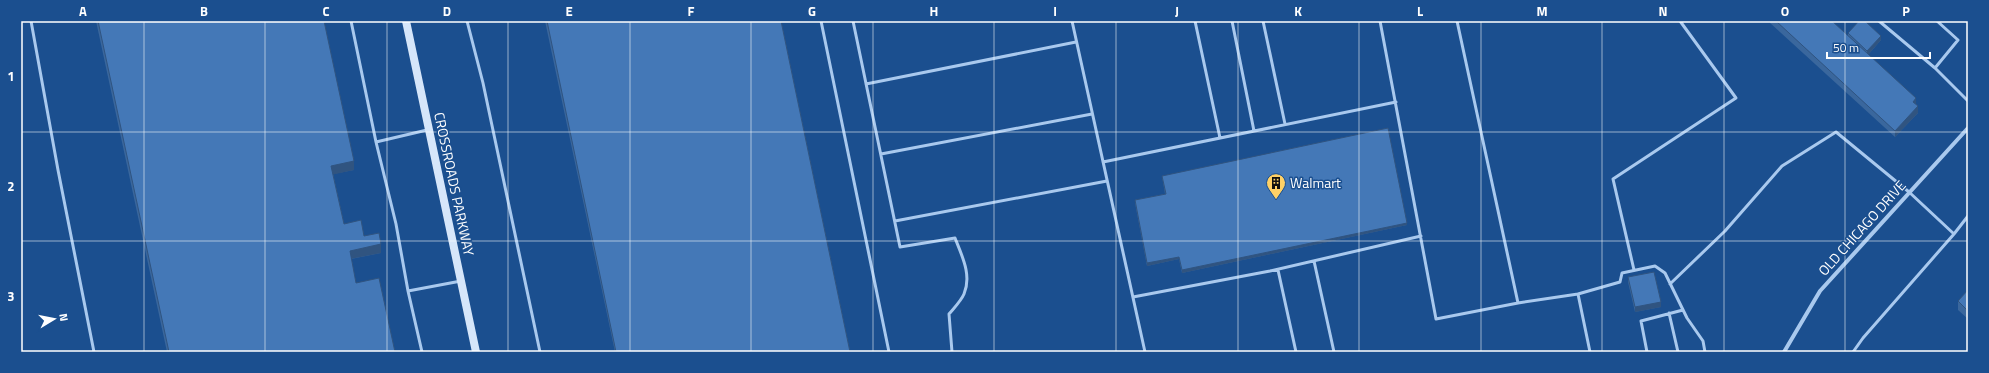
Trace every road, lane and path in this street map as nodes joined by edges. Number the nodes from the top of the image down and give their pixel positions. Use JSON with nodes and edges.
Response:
{"nodes":[{"id":1,"x":31,"y":21,"type":"edge"},
{"id":2,"x":351,"y":21,"type":"edge"},
{"id":3,"x":406,"y":21,"type":"edge"},
{"id":4,"x":467,"y":21,"type":"edge"},
{"id":5,"x":821,"y":21,"type":"edge"},
{"id":6,"x":853,"y":21,"type":"edge"},
{"id":7,"x":1072,"y":21,"type":"edge"},
{"id":8,"x":1195,"y":21,"type":"edge"},
{"id":9,"x":1232,"y":21,"type":"edge"},
{"id":10,"x":1263,"y":21,"type":"edge"},
{"id":11,"x":1380,"y":21,"type":"edge"},
{"id":12,"x":1456,"y":21,"type":"edge"},
{"id":13,"x":1680,"y":21,"type":"edge"},
{"id":14,"x":1880,"y":21,"type":"edge"},
{"id":15,"x":1937,"y":21,"type":"edge"},
{"id":16,"x":1076,"y":42,"type":"junction"},
{"id":17,"x":1935,"y":68,"type":"junction"},
{"id":18,"x":866,"y":84,"type":"junction"},
{"id":19,"x":1968,"y":101,"type":"edge"},
{"id":20,"x":1396,"y":102,"type":"junction"},
{"id":21,"x":1092,"y":114,"type":"junction"},
{"id":22,"x":1285,"y":124,"type":"junction"},
{"id":23,"x":1968,"y":128,"type":"edge"},
{"id":24,"x":429,"y":130,"type":"junction"},
{"id":25,"x":1254,"y":131,"type":"junction"},
{"id":26,"x":1220,"y":138,"type":"junction"},
{"id":27,"x":376,"y":142,"type":"junction"},
{"id":28,"x":881,"y":154,"type":"junction"},
{"id":29,"x":1103,"y":162,"type":"junction"},
{"id":30,"x":1107,"y":181,"type":"junction"},
{"id":31,"x":1909,"y":192,"type":"junction"},
{"id":32,"x":1968,"y":216,"type":"edge"},
{"id":33,"x":895,"y":221,"type":"junction"},
{"id":34,"x":1954,"y":234,"type":"junction"},
{"id":35,"x":1421,"y":236,"type":"junction"},
{"id":36,"x":1314,"y":261,"type":"junction"},
{"id":37,"x":1278,"y":270,"type":"junction"},
{"id":38,"x":1634,"y":270,"type":"junction"},
{"id":39,"x":461,"y":281,"type":"junction"},
{"id":40,"x":1670,"y":284,"type":"junction"},
{"id":41,"x":408,"y":291,"type":"junction"},
{"id":42,"x":1578,"y":294,"type":"junction"},
{"id":43,"x":1133,"y":297,"type":"junction"},
{"id":44,"x":1518,"y":303,"type":"junction"},
{"id":45,"x":1683,"y":310,"type":"junction"},
{"id":46,"x":1669,"y":314,"type":"junction"},
{"id":47,"x":94,"y":352,"type":"edge"},
{"id":48,"x":422,"y":352,"type":"edge"},
{"id":49,"x":476,"y":352,"type":"edge"},
{"id":50,"x":540,"y":352,"type":"edge"},
{"id":51,"x":890,"y":352,"type":"edge"},
{"id":52,"x":952,"y":352,"type":"edge"},
{"id":53,"x":1145,"y":352,"type":"edge"},
{"id":54,"x":1296,"y":352,"type":"edge"},
{"id":55,"x":1334,"y":352,"type":"edge"},
{"id":56,"x":1590,"y":352,"type":"edge"},
{"id":57,"x":1647,"y":352,"type":"edge"},
{"id":58,"x":1678,"y":352,"type":"edge"},
{"id":59,"x":1705,"y":352,"type":"edge"},
{"id":60,"x":1784,"y":352,"type":"edge"},
{"id":61,"x":1854,"y":352,"type":"edge"}],
"edges":[{"from":1,"to":47,"type":"lane"},
{"from":2,"to":27,"type":"lane"},
{"from":3,"to":24,"type":"street","name":"CROSSROADS PARKWAY"},
{"from":4,"to":50,"type":"lane"},
{"from":5,"to":51,"type":"lane"},
{"from":6,"to":18,"type":"lane"},
{"from":7,"to":16,"type":"lane"},
{"from":8,"to":26,"type":"lane"},
{"from":9,"to":25,"type":"lane"},
{"from":10,"to":22,"type":"lane"},
{"from":11,"to":20,"type":"lane"},
{"from":12,"to":44,"type":"lane"},
{"from":13,"to":38,"type":"lane"},
{"from":14,"to":17,"type":"lane"},
{"from":15,"to":17,"type":"lane"},
{"from":16,"to":18,"type":"lane"},
{"from":16,"to":21,"type":"lane"},
{"from":17,"to":19,"type":"lane"},
{"from":18,"to":28,"type":"lane"},
{"from":20,"to":22,"type":"lane"},
{"from":20,"to":35,"type":"lane"},
{"from":21,"to":28,"type":"lane"},
{"from":21,"to":29,"type":"lane"},
{"from":22,"to":25,"type":"lane"},
{"from":23,"to":31,"type":"street","name":"OLD CHICAGO DRIVE"},
{"from":24,"to":27,"type":"lane"},
{"from":24,"to":39,"type":"street","name":"CROSSROADS PARKWAY"},
{"from":25,"to":26,"type":"lane"},
{"from":26,"to":29,"type":"lane"},
{"from":27,"to":41,"type":"lane"},
{"from":28,"to":33,"type":"lane"},
{"from":29,"to":30,"type":"lane"},
{"from":30,"to":33,"type":"lane"},
{"from":30,"to":43,"type":"lane"},
{"from":31,"to":34,"type":"lane"},
{"from":31,"to":40,"type":"lane"},
{"from":31,"to":60,"type":"street","name":"OLD CHICAGO DRIVE"},
{"from":32,"to":34,"type":"lane"},
{"from":33,"to":52,"type":"lane"},
{"from":34,"to":61,"type":"lane"},
{"from":35,"to":36,"type":"lane"},
{"from":35,"to":44,"type":"lane"},
{"from":36,"to":37,"type":"lane"},
{"from":36,"to":55,"type":"lane"},
{"from":37,"to":43,"type":"lane"},
{"from":37,"to":54,"type":"lane"},
{"from":38,"to":40,"type":"lane"},
{"from":38,"to":42,"type":"lane"},
{"from":39,"to":41,"type":"lane"},
{"from":39,"to":49,"type":"street","name":"CROSSROADS PARKWAY"},
{"from":40,"to":45,"type":"lane"},
{"from":41,"to":48,"type":"lane"},
{"from":42,"to":44,"type":"lane"},
{"from":42,"to":56,"type":"lane"},
{"from":43,"to":53,"type":"lane"},
{"from":45,"to":46,"type":"lane"},
{"from":45,"to":59,"type":"lane"},
{"from":46,"to":57,"type":"lane"},
{"from":46,"to":58,"type":"lane"}]}
